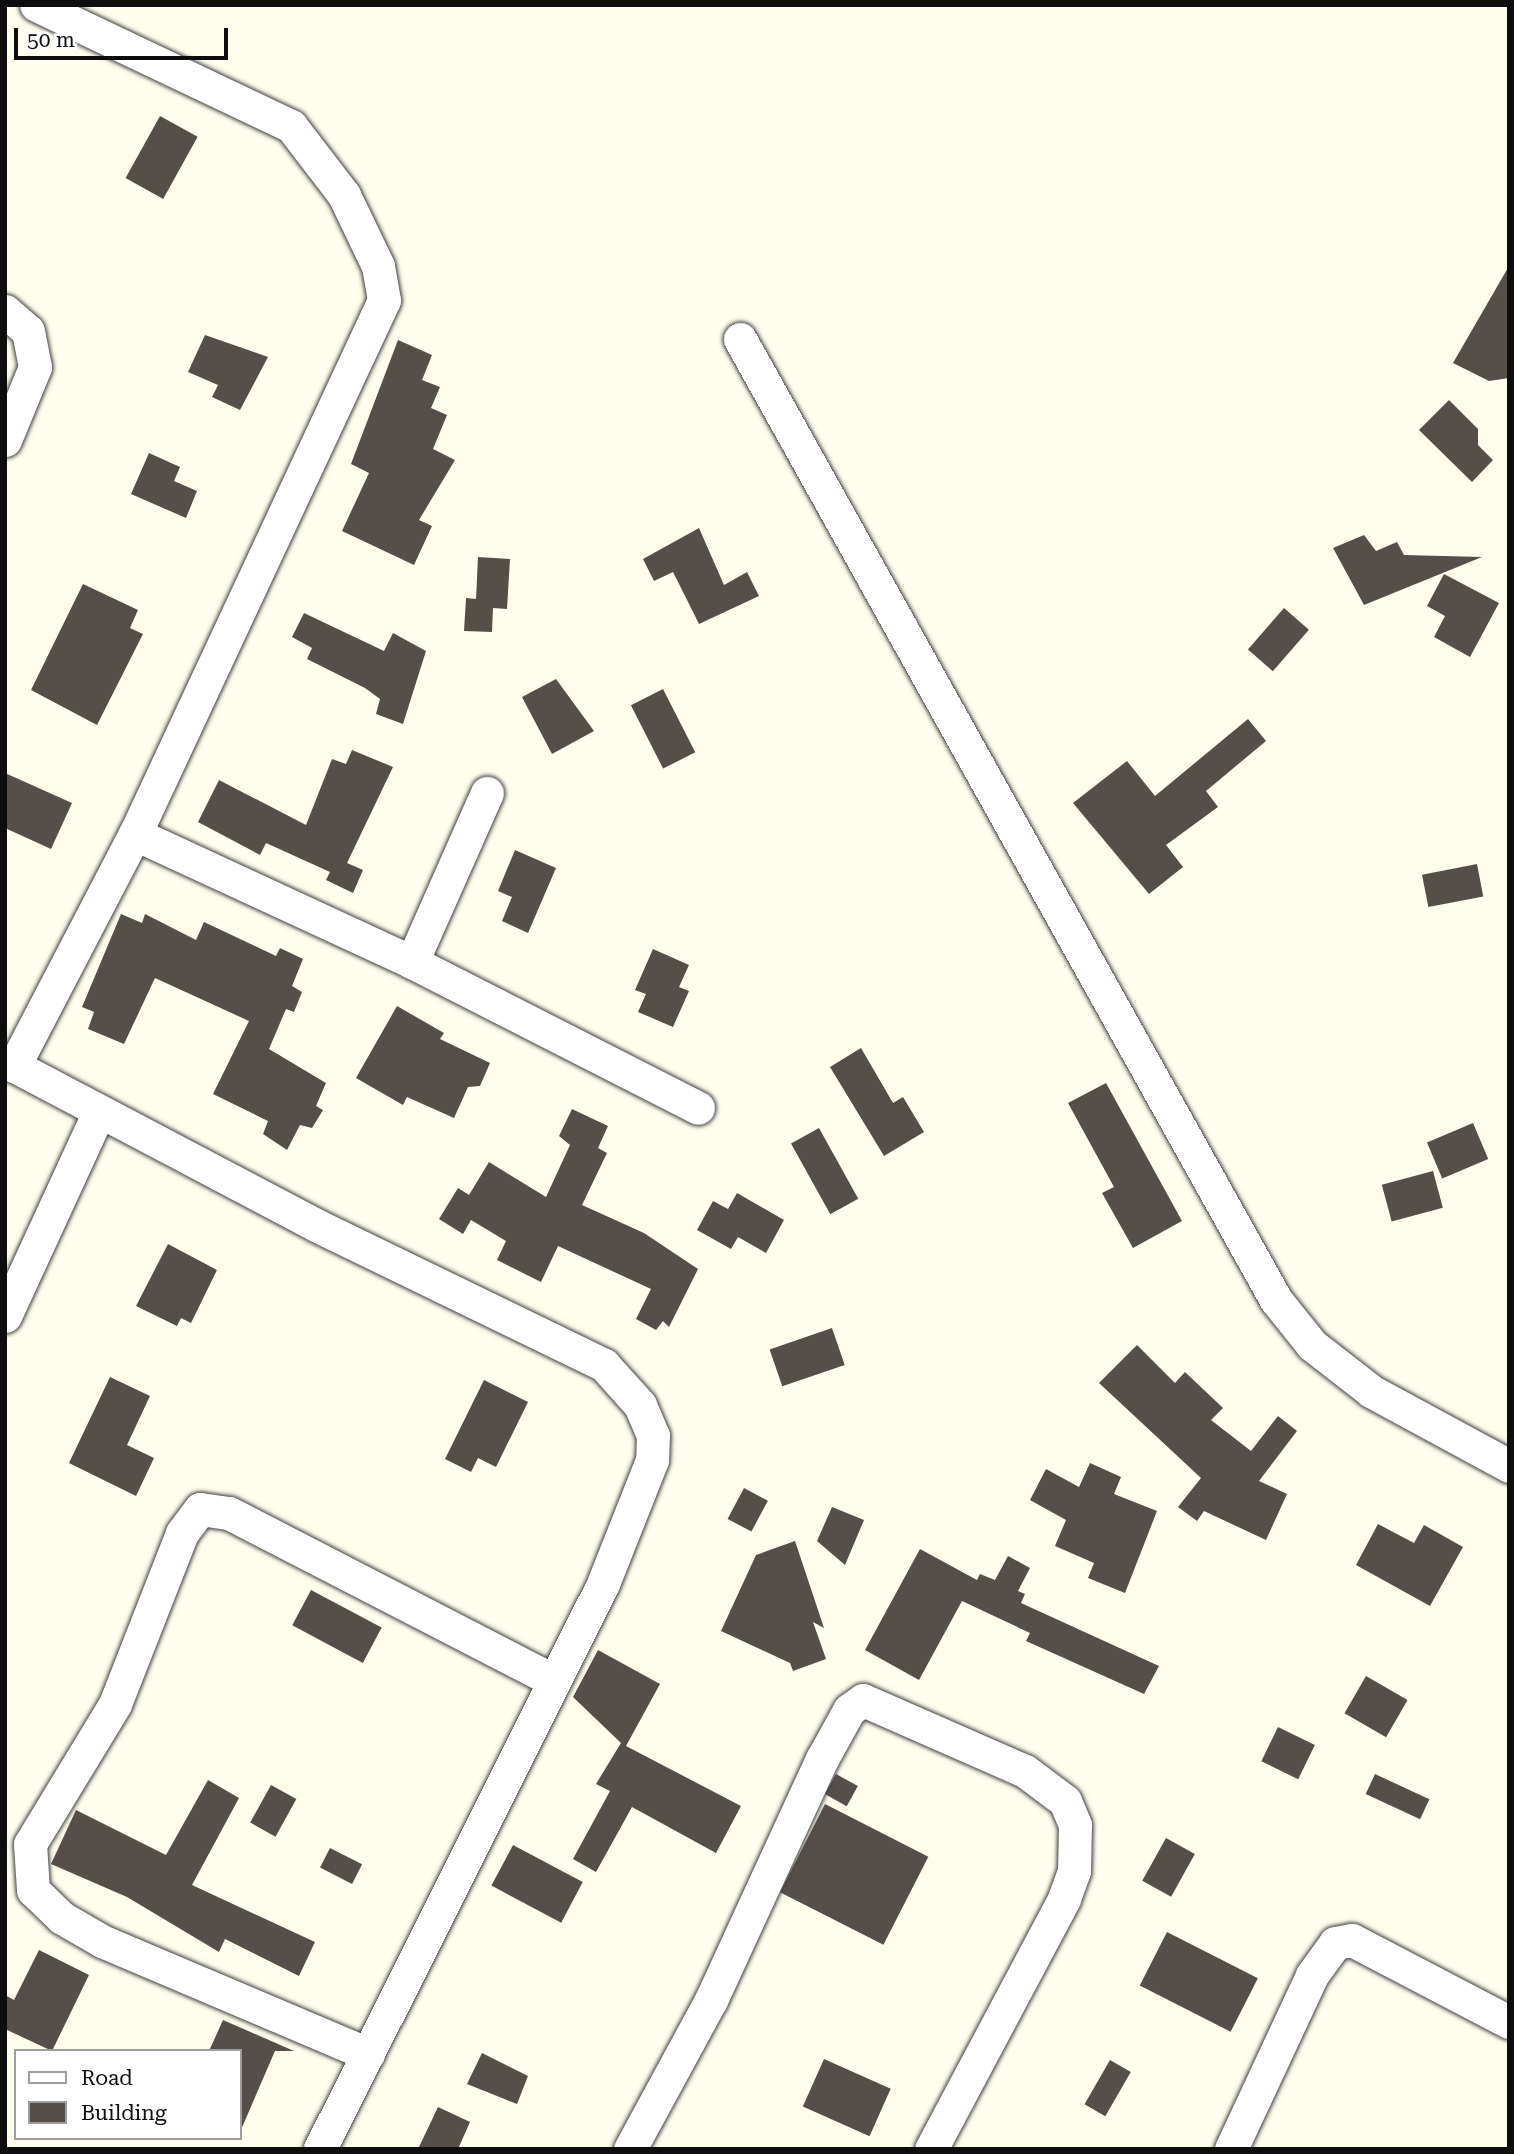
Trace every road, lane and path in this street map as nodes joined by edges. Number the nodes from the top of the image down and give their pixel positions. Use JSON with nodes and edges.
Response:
{"nodes":[{"id":1,"x":36,"y":5,"type":"edge"},
{"id":2,"x":5,"y":311,"type":"edge"},
{"id":3,"x":740,"y":340,"type":"dead end"},
{"id":4,"x":5,"y":440,"type":"edge"},
{"id":5,"x":487,"y":793,"type":"dead end"},
{"id":6,"x":135,"y":834,"type":"junction"},
{"id":7,"x":412,"y":962,"type":"junction"},
{"id":8,"x":10,"y":1064,"type":"edge"},
{"id":9,"x":698,"y":1108,"type":"dead end"},
{"id":10,"x":98,"y":1114,"type":"junction"},
{"id":11,"x":5,"y":1316,"type":"edge"},
{"id":12,"x":1509,"y":1466,"type":"edge"},
{"id":13,"x":554,"y":1681,"type":"junction"},
{"id":14,"x":1509,"y":2022,"type":"edge"},
{"id":15,"x":368,"y":2054,"type":"junction"},
{"id":16,"x":320,"y":2149,"type":"edge"},
{"id":17,"x":630,"y":2149,"type":"edge"},
{"id":18,"x":932,"y":2149,"type":"edge"},
{"id":19,"x":1231,"y":2149,"type":"edge"}],
"edges":[{"from":1,"to":6,"type":"street"},
{"from":2,"to":4,"type":"street"},
{"from":3,"to":12,"type":"street"},
{"from":5,"to":7,"type":"street"},
{"from":6,"to":7,"type":"street"},
{"from":6,"to":8,"type":"street"},
{"from":7,"to":9,"type":"street"},
{"from":8,"to":10,"type":"street"},
{"from":10,"to":11,"type":"street"},
{"from":10,"to":13,"type":"street"},
{"from":13,"to":15,"type":"street"},
{"from":13,"to":15,"type":"street"},
{"from":14,"to":19,"type":"street"},
{"from":15,"to":16,"type":"street"},
{"from":17,"to":18,"type":"street"}]}
